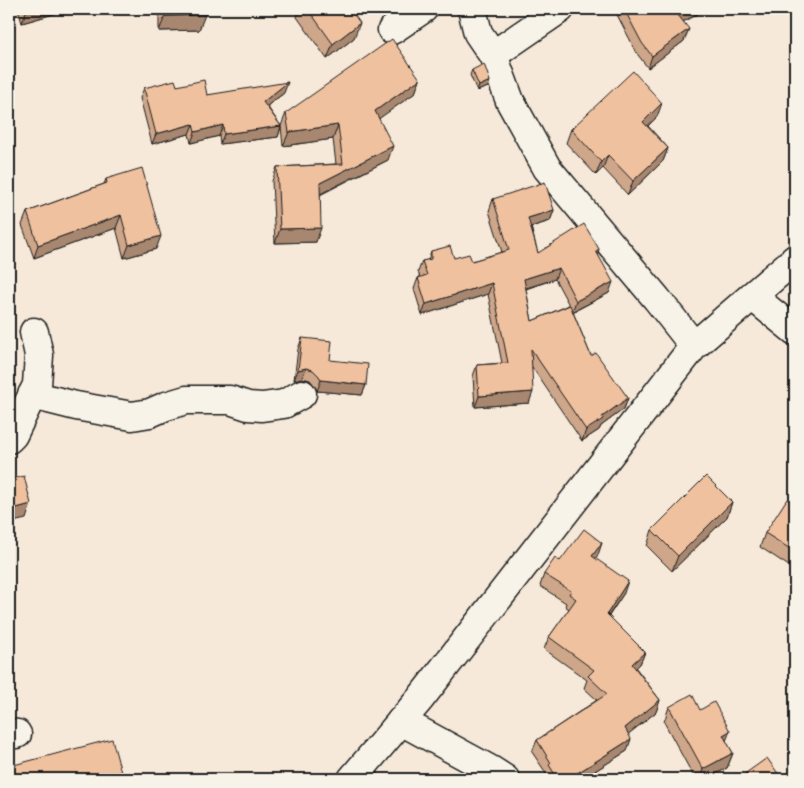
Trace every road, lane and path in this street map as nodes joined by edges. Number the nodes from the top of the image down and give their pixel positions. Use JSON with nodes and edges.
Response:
{"nodes":[{"id":1,"x":423,"y":9,"type":"edge"},
{"id":2,"x":472,"y":9,"type":"edge"},
{"id":3,"x":560,"y":9,"type":"edge"},
{"id":4,"x":392,"y":30,"type":"dead end"},
{"id":5,"x":493,"y":55,"type":"junction"},
{"id":6,"x":795,"y":259,"type":"edge"},
{"id":7,"x":752,"y":296,"type":"junction"},
{"id":8,"x":34,"y":332,"type":"dead end"},
{"id":9,"x":795,"y":332,"type":"edge"},
{"id":10,"x":694,"y":346,"type":"junction"},
{"id":11,"x":302,"y":394,"type":"dead end"},
{"id":12,"x":32,"y":395,"type":"junction"},
{"id":13,"x":9,"y":439,"type":"edge"},
{"id":14,"x":401,"y":721,"type":"junction"},
{"id":15,"x":352,"y":779,"type":"edge"},
{"id":16,"x":505,"y":779,"type":"edge"}],
"edges":[{"from":1,"to":4,"type":"street"},
{"from":2,"to":5,"type":"street"},
{"from":3,"to":5,"type":"street"},
{"from":5,"to":10,"type":"street"},
{"from":6,"to":7,"type":"street"},
{"from":7,"to":9,"type":"street"},
{"from":7,"to":10,"type":"street"},
{"from":8,"to":12,"type":"street"},
{"from":10,"to":14,"type":"street"},
{"from":11,"to":12,"type":"street"},
{"from":12,"to":13,"type":"street"},
{"from":14,"to":15,"type":"street"},
{"from":14,"to":16,"type":"street"}]}
